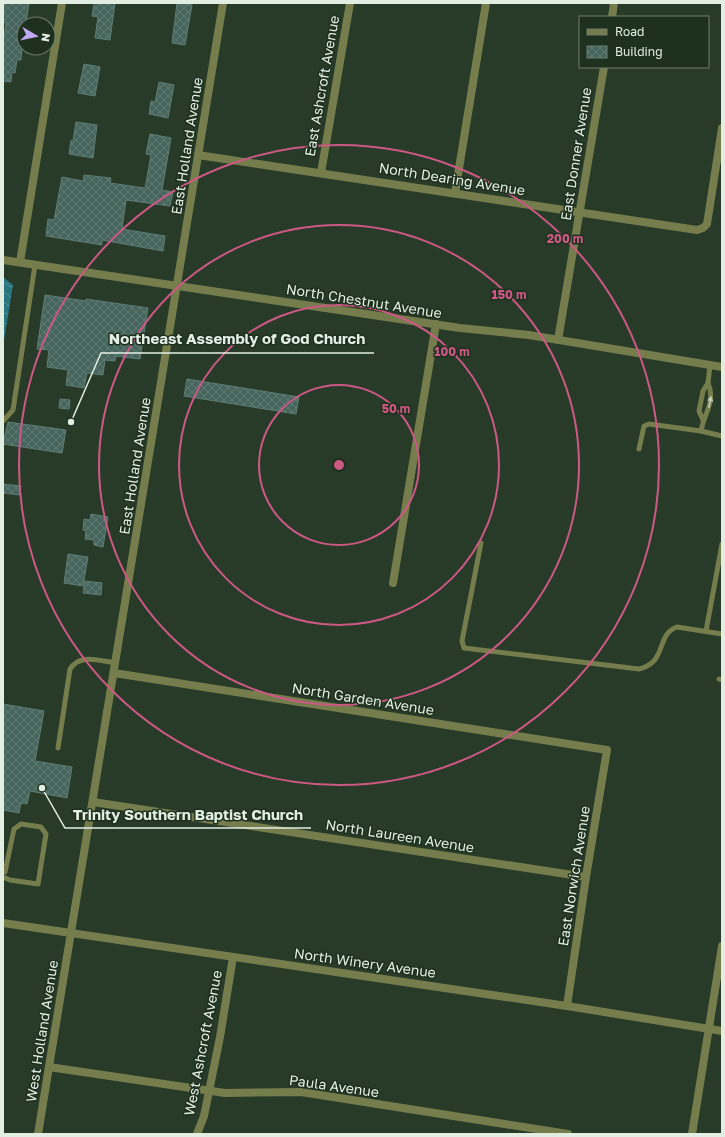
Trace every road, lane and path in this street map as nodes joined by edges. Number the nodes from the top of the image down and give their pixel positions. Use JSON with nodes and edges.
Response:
{"nodes":[{"id":1,"x":62,"y":3,"type":"edge"},
{"id":2,"x":223,"y":3,"type":"edge"},
{"id":3,"x":350,"y":3,"type":"edge"},
{"id":4,"x":486,"y":3,"type":"edge"},
{"id":5,"x":614,"y":3,"type":"edge"},
{"id":6,"x":612,"y":16,"type":"edge"},
{"id":7,"x":604,"y":68,"type":"edge"},
{"id":8,"x":722,"y":128,"type":"edge"},
{"id":9,"x":198,"y":155,"type":"junction"},
{"id":10,"x":320,"y":173,"type":"junction"},
{"id":11,"x":455,"y":193,"type":"junction"},
{"id":12,"x":580,"y":212,"type":"junction"},
{"id":13,"x":3,"y":260,"type":"edge"},
{"id":14,"x":20,"y":262,"type":"junction"},
{"id":15,"x":35,"y":265,"type":"junction"},
{"id":16,"x":177,"y":286,"type":"junction"},
{"id":17,"x":436,"y":324,"type":"junction"},
{"id":18,"x":558,"y":340,"type":"junction"},
{"id":19,"x":710,"y":365,"type":"junction"},
{"id":20,"x":722,"y":367,"type":"edge"},
{"id":21,"x":708,"y":383,"type":"junction"},
{"id":22,"x":703,"y":420,"type":"junction"},
{"id":23,"x":3,"y":421,"type":"edge"},
{"id":24,"x":701,"y":431,"type":"junction"},
{"id":25,"x":722,"y":436,"type":"edge"},
{"id":26,"x":639,"y":449,"type":"dead end"},
{"id":27,"x":481,"y":543,"type":"dead end"},
{"id":28,"x":722,"y":544,"type":"edge"},
{"id":29,"x":393,"y":583,"type":"dead end"},
{"id":30,"x":706,"y":631,"type":"junction"},
{"id":31,"x":722,"y":634,"type":"edge"},
{"id":32,"x":116,"y":663,"type":"junction"},
{"id":33,"x":114,"y":673,"type":"junction"},
{"id":34,"x":58,"y":748,"type":"dead end"},
{"id":35,"x":608,"y":750,"type":"joint"},
{"id":36,"x":93,"y":802,"type":"junction"},
{"id":37,"x":4,"y":874,"type":"edge"},
{"id":38,"x":586,"y":878,"type":"junction"},
{"id":39,"x":3,"y":923,"type":"edge"},
{"id":40,"x":71,"y":933,"type":"junction"},
{"id":41,"x":722,"y":946,"type":"edge"},
{"id":42,"x":233,"y":957,"type":"junction"},
{"id":43,"x":567,"y":1006,"type":"junction"},
{"id":44,"x":708,"y":1029,"type":"junction"},
{"id":45,"x":722,"y":1031,"type":"edge"},
{"id":46,"x":49,"y":1067,"type":"junction"},
{"id":47,"x":208,"y":1091,"type":"junction"},
{"id":48,"x":38,"y":1134,"type":"edge"},
{"id":49,"x":197,"y":1134,"type":"edge"},
{"id":50,"x":568,"y":1134,"type":"edge"},
{"id":51,"x":692,"y":1134,"type":"edge"}],
"edges":[{"from":1,"to":14,"type":"street"},
{"from":2,"to":9,"type":"street","name":"East Holland Avenue"},
{"from":3,"to":10,"type":"street","name":"East Ashcroft Avenue"},
{"from":4,"to":11,"type":"street"},
{"from":5,"to":6,"type":"street"},
{"from":7,"to":12,"type":"street","name":"East Donner Avenue"},
{"from":8,"to":12,"type":"street","name":"North Dearing Avenue"},
{"from":9,"to":10,"type":"street","name":"North Dearing Avenue"},
{"from":9,"to":16,"type":"street","name":"East Holland Avenue"},
{"from":10,"to":11,"type":"street","name":"North Dearing Avenue"},
{"from":11,"to":12,"type":"street","name":"North Dearing Avenue"},
{"from":12,"to":18,"type":"street","name":"East Donner Avenue"},
{"from":13,"to":14,"type":"street","name":"North Chestnut Avenue"},
{"from":14,"to":15,"type":"street","name":"North Chestnut Avenue"},
{"from":15,"to":16,"type":"street","name":"North Chestnut Avenue"},
{"from":15,"to":23,"type":"lane"},
{"from":16,"to":17,"type":"street","name":"North Chestnut Avenue"},
{"from":16,"to":32,"type":"street","name":"East Holland Avenue"},
{"from":17,"to":18,"type":"street","name":"North Chestnut Avenue"},
{"from":17,"to":29,"type":"street"},
{"from":18,"to":19,"type":"street","name":"North Chestnut Avenue"},
{"from":19,"to":20,"type":"street","name":"North Chestnut Avenue"},
{"from":19,"to":21,"type":"lane"},
{"from":21,"to":22,"type":"lane"},
{"from":22,"to":21,"type":"lane","one_way":true},
{"from":22,"to":24,"type":"lane"},
{"from":24,"to":25,"type":"lane"},
{"from":24,"to":26,"type":"lane"},
{"from":27,"to":30,"type":"lane"},
{"from":28,"to":30,"type":"lane"},
{"from":30,"to":31,"type":"lane"},
{"from":32,"to":33,"type":"street","name":"East Holland Avenue"},
{"from":32,"to":34,"type":"lane"},
{"from":33,"to":35,"type":"street","name":"North Garden Avenue"},
{"from":33,"to":36,"type":"street","name":"East Holland Avenue"},
{"from":35,"to":38,"type":"street","name":"East Norwich Avenue"},
{"from":36,"to":38,"type":"street","name":"North Laureen Avenue"},
{"from":36,"to":40,"type":"street","name":"East Holland Avenue"},
{"from":37,"to":37,"type":"lane"},
{"from":38,"to":43,"type":"street","name":"East Norwich Avenue"},
{"from":39,"to":40,"type":"street","name":"North Winery Avenue"},
{"from":40,"to":42,"type":"street","name":"North Winery Avenue"},
{"from":40,"to":46,"type":"street","name":"West Holland Avenue"},
{"from":41,"to":44,"type":"street"},
{"from":42,"to":43,"type":"street","name":"North Winery Avenue"},
{"from":42,"to":47,"type":"street","name":"West Ashcroft Avenue"},
{"from":43,"to":44,"type":"street","name":"North Winery Avenue"},
{"from":44,"to":45,"type":"street","name":"North Winery Avenue"},
{"from":44,"to":51,"type":"street"},
{"from":46,"to":47,"type":"street","name":"Paula Avenue"},
{"from":46,"to":48,"type":"street","name":"West Holland Avenue"},
{"from":47,"to":49,"type":"street","name":"West Ashcroft Avenue"},
{"from":47,"to":50,"type":"street","name":"Paula Avenue"}]}
